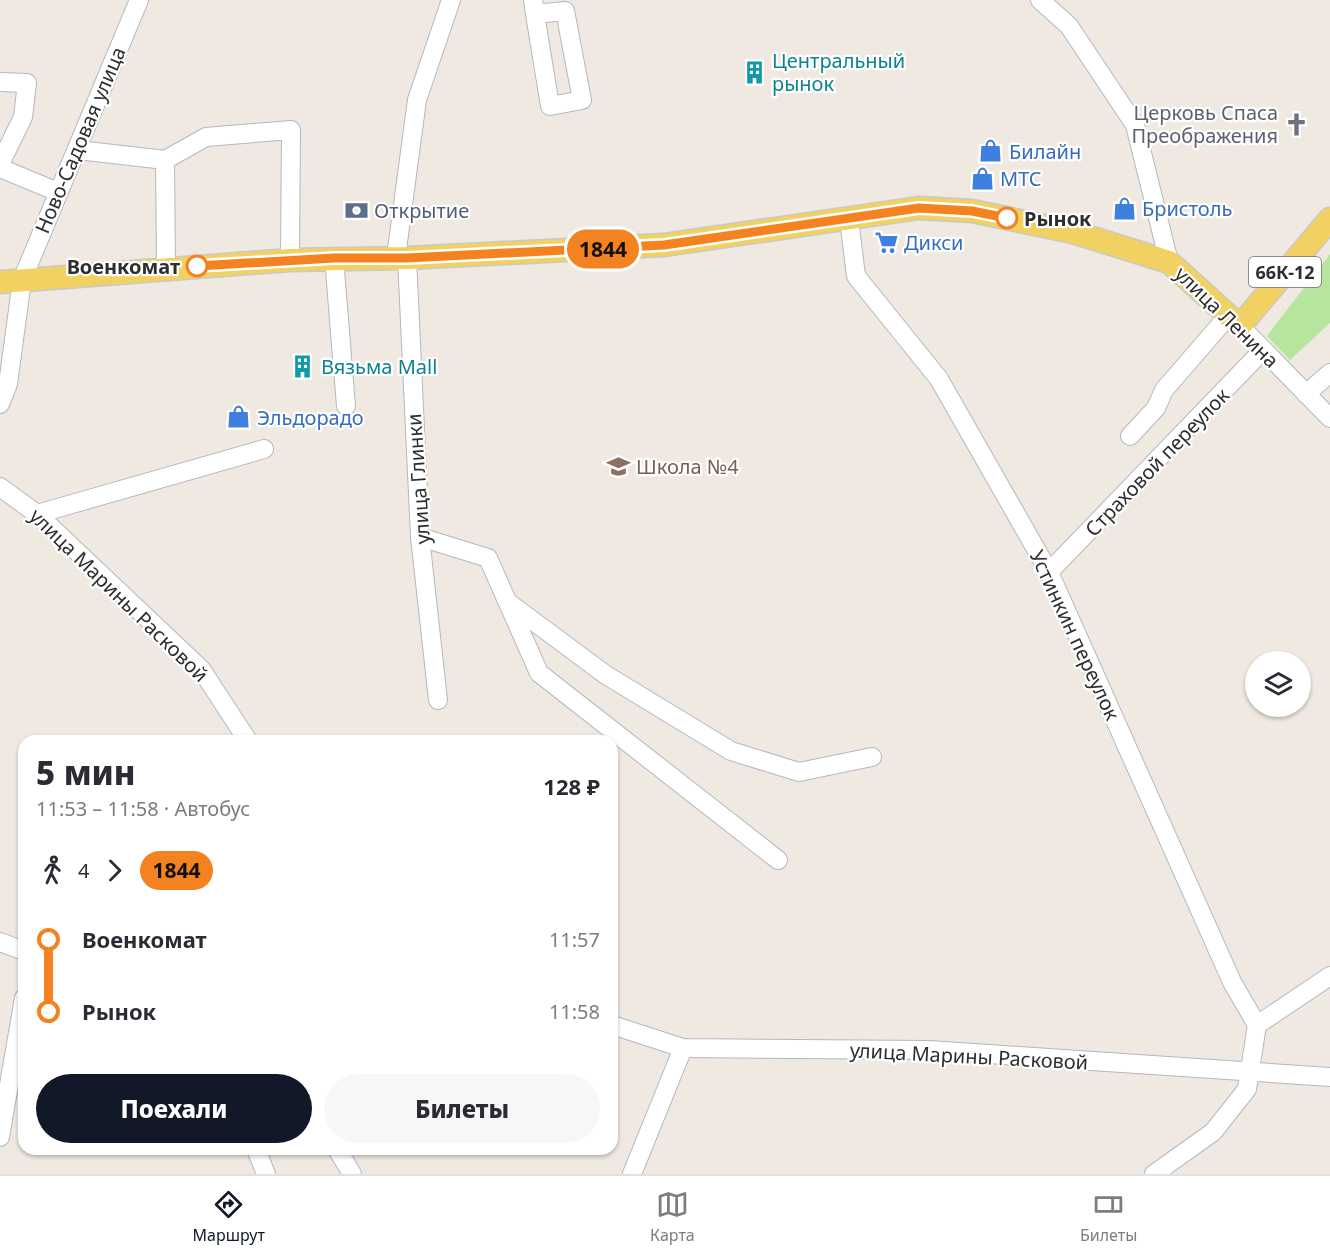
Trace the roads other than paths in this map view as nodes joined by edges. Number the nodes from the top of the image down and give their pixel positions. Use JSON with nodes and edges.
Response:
{"nodes":[{"id":1,"x":139,"y":0,"type":"edge"},
{"id":2,"x":451,"y":0,"type":"edge"},
{"id":3,"x":1040,"y":0,"type":"edge"},
{"id":4,"x":534,"y":7,"type":"edge"},
{"id":5,"x":0,"y":82,"type":"edge"},
{"id":6,"x":78,"y":150,"type":"junction"},
{"id":7,"x":165,"y":160,"type":"junction"},
{"id":8,"x":0,"y":166,"type":"edge"},
{"id":9,"x":58,"y":192,"type":"junction"},
{"id":10,"x":849,"y":219,"type":"junction"},
{"id":11,"x":1330,"y":219,"type":"edge"},
{"id":12,"x":401,"y":257,"type":"junction"},
{"id":13,"x":334,"y":258,"type":"junction"},
{"id":14,"x":290,"y":260,"type":"junction"},
{"id":15,"x":1170,"y":261,"type":"junction"},
{"id":16,"x":166,"y":268,"type":"junction"},
{"id":17,"x":11,"y":281,"type":"edge"},
{"id":18,"x":1234,"y":321,"type":"junction"},
{"id":19,"x":1263,"y":350,"type":"junction"},
{"id":20,"x":1330,"y":373,"type":"edge"},
{"id":21,"x":1306,"y":394,"type":"junction"},
{"id":22,"x":0,"y":404,"type":"edge"},
{"id":23,"x":346,"y":406,"type":"dead end"},
{"id":24,"x":1330,"y":418,"type":"edge"},
{"id":25,"x":1130,"y":436,"type":"dead end"},
{"id":26,"x":264,"y":449,"type":"dead end"},
{"id":27,"x":0,"y":487,"type":"edge"},
{"id":28,"x":37,"y":514,"type":"junction"},
{"id":29,"x":420,"y":537,"type":"junction"},
{"id":30,"x":1049,"y":572,"type":"junction"},
{"id":31,"x":507,"y":602,"type":"junction"},
{"id":32,"x":438,"y":700,"type":"dead end"},
{"id":33,"x":244,"y":735,"type":"edge"},
{"id":34,"x":872,"y":757,"type":"dead end"},
{"id":35,"x":778,"y":860,"type":"dead end"},
{"id":36,"x":0,"y":942,"type":"edge"},
{"id":37,"x":18,"y":949,"type":"edge"},
{"id":38,"x":1330,"y":976,"type":"edge"},
{"id":39,"x":1257,"y":1025,"type":"junction"},
{"id":40,"x":618,"y":1027,"type":"edge"},
{"id":41,"x":18,"y":1033,"type":"edge"},
{"id":42,"x":683,"y":1048,"type":"junction"},
{"id":43,"x":1250,"y":1073,"type":"junction"},
{"id":44,"x":1330,"y":1077,"type":"edge"},
{"id":45,"x":0,"y":1137,"type":"edge"},
{"id":46,"x":258,"y":1155,"type":"edge"},
{"id":47,"x":341,"y":1155,"type":"edge"},
{"id":48,"x":266,"y":1174,"type":"edge"},
{"id":49,"x":352,"y":1174,"type":"edge"},
{"id":50,"x":632,"y":1174,"type":"edge"},
{"id":51,"x":1154,"y":1174,"type":"edge"}],
"edges":[{"from":1,"to":6,"type":"street","name":"Ново-Садовая улица"},
{"from":2,"to":12,"type":"street","name":"улица Глинки"},
{"from":3,"to":15,"type":"street"},
{"from":4,"to":4,"type":"street"},
{"from":5,"to":8,"type":"street"},
{"from":6,"to":7,"type":"street"},
{"from":6,"to":9,"type":"street","name":"Ново-Садовая улица"},
{"from":7,"to":14,"type":"street"},
{"from":7,"to":16,"type":"street"},
{"from":8,"to":9,"type":"street"},
{"from":9,"to":17,"type":"street","name":"Ново-Садовая улица"},
{"from":10,"to":12,"type":"main road","name":"улица Ленина"},
{"from":10,"to":15,"type":"main road","name":"улица Ленина"},
{"from":10,"to":30,"type":"street","name":"Устинкин переулок"},
{"from":11,"to":18,"type":"main road","number":"66К-12"},
{"from":12,"to":13,"type":"main road","name":"улица Ленина"},
{"from":12,"to":29,"type":"street","name":"улица Глинки"},
{"from":13,"to":14,"type":"main road","name":"улица Ленина"},
{"from":13,"to":23,"type":"street"},
{"from":14,"to":16,"type":"main road","name":"улица Ленина"},
{"from":15,"to":18,"type":"main road","name":"улица Ленина"},
{"from":16,"to":17,"type":"main road","name":"улица Ленина"},
{"from":17,"to":22,"type":"street","name":"Ново-Садовая улица"},
{"from":18,"to":19,"type":"street","name":"улица Ленина"},
{"from":18,"to":25,"type":"street"},
{"from":19,"to":21,"type":"street","name":"улица Ленина"},
{"from":19,"to":30,"type":"street","name":"Страховой переулок"},
{"from":20,"to":21,"type":"street"},
{"from":21,"to":24,"type":"street","name":"улица Ленина"},
{"from":26,"to":28,"type":"street"},
{"from":27,"to":28,"type":"street","name":"улица Марины Расковой"},
{"from":28,"to":33,"type":"street","name":"улица Марины Расковой"},
{"from":29,"to":31,"type":"street"},
{"from":29,"to":32,"type":"street","name":"улица Глинки"},
{"from":30,"to":39,"type":"street","name":"Устинкин переулок"},
{"from":31,"to":34,"type":"street"},
{"from":31,"to":35,"type":"street"},
{"from":36,"to":37,"type":"street"},
{"from":38,"to":39,"type":"street"},
{"from":39,"to":43,"type":"street"},
{"from":40,"to":42,"type":"street","name":"улица Марины Расковой"},
{"from":41,"to":45,"type":"street"},
{"from":42,"to":43,"type":"street","name":"улица Марины Расковой"},
{"from":42,"to":50,"type":"street"},
{"from":43,"to":44,"type":"street","name":"улица Марины Расковой"},
{"from":43,"to":51,"type":"street"},
{"from":46,"to":48,"type":"street"},
{"from":47,"to":49,"type":"street"}]}
